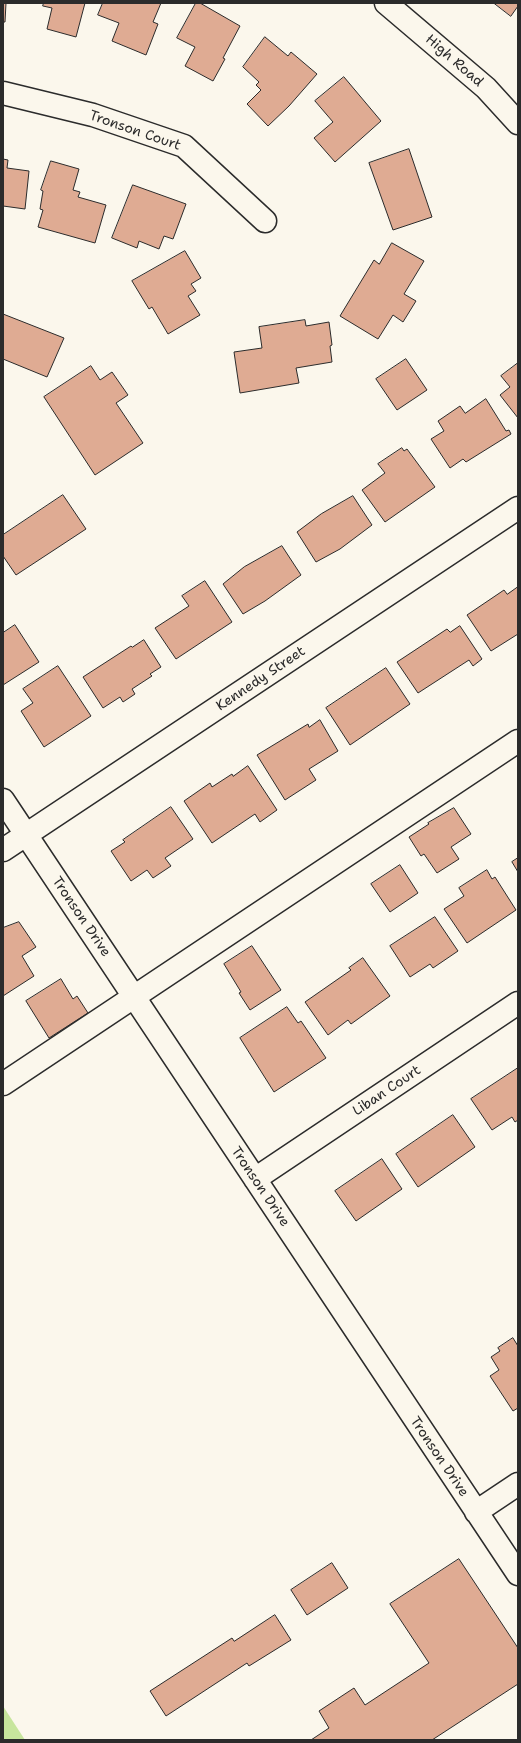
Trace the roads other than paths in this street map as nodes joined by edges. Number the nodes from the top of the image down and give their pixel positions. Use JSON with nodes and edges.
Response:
{"nodes":[{"id":1,"x":386,"y":3,"type":"edge"},
{"id":2,"x":3,"y":93,"type":"edge"},
{"id":3,"x":518,"y":123,"type":"edge"},
{"id":4,"x":265,"y":222,"type":"dead end"},
{"id":5,"x":518,"y":508,"type":"edge"},
{"id":6,"x":518,"y":741,"type":"edge"},
{"id":7,"x":3,"y":800,"type":"edge"},
{"id":8,"x":26,"y":835,"type":"junction"},
{"id":9,"x":3,"y":850,"type":"edge"},
{"id":10,"x":134,"y":997,"type":"junction"},
{"id":11,"x":518,"y":1003,"type":"edge"},
{"id":12,"x":3,"y":1084,"type":"edge"},
{"id":13,"x":255,"y":1179,"type":"junction"},
{"id":14,"x":518,"y":1484,"type":"edge"},
{"id":15,"x":476,"y":1512,"type":"junction"},
{"id":16,"x":518,"y":1574,"type":"edge"}],
"edges":[{"from":1,"to":3,"type":"street","name":"High Road"},
{"from":2,"to":4,"type":"street","name":"Tronson Court"},
{"from":5,"to":8,"type":"street","name":"Kennedy Street"},
{"from":6,"to":10,"type":"street"},
{"from":7,"to":8,"type":"street","name":"Tronson Drive"},
{"from":8,"to":9,"type":"street","name":"Kennedy Street"},
{"from":8,"to":10,"type":"street","name":"Tronson Drive"},
{"from":10,"to":12,"type":"street"},
{"from":10,"to":13,"type":"street","name":"Tronson Drive"},
{"from":11,"to":13,"type":"street","name":"Liban Court"},
{"from":13,"to":15,"type":"street","name":"Tronson Drive"},
{"from":14,"to":15,"type":"street"},
{"from":15,"to":16,"type":"street","name":"Tronson Drive"}]}
